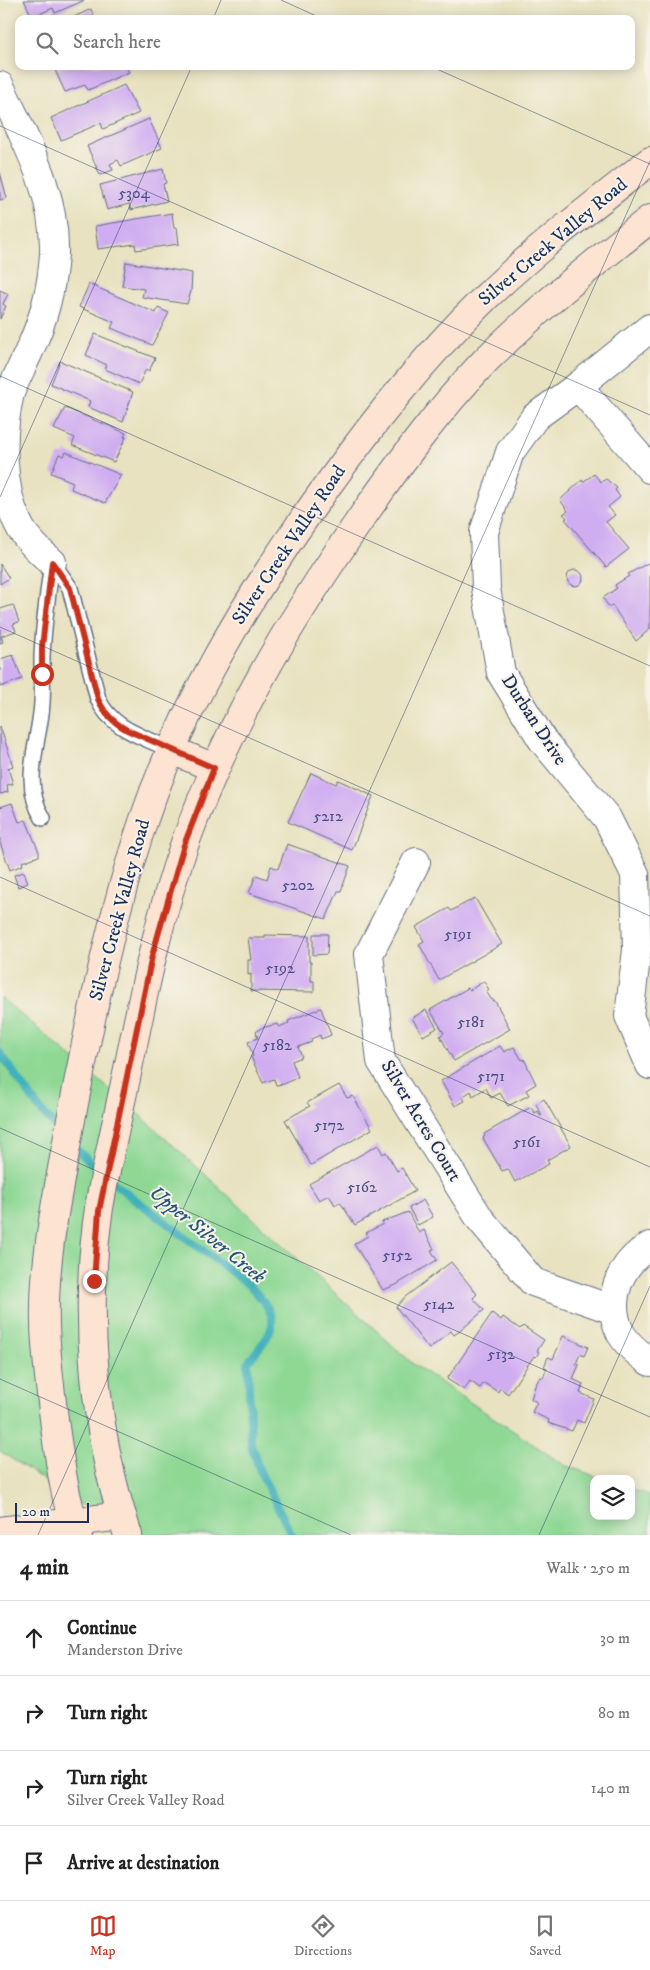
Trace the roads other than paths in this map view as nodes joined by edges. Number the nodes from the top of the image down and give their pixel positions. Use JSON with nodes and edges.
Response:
{"nodes":[{"id":1,"x":0,"y":86,"type":"edge"},
{"id":2,"x":650,"y":161,"type":"edge"},
{"id":3,"x":650,"y":219,"type":"edge"},
{"id":4,"x":650,"y":328,"type":"edge"},
{"id":5,"x":578,"y":386,"type":"junction"},
{"id":6,"x":2,"y":432,"type":"edge"},
{"id":7,"x":650,"y":469,"type":"edge"},
{"id":8,"x":52,"y":562,"type":"junction"},
{"id":9,"x":172,"y":750,"type":"junction"},
{"id":10,"x":214,"y":768,"type":"junction"},
{"id":11,"x":43,"y":818,"type":"dead end"},
{"id":12,"x":416,"y":862,"type":"dead end"},
{"id":13,"x":650,"y":1065,"type":"edge"},
{"id":14,"x":650,"y":1246,"type":"edge"},
{"id":15,"x":614,"y":1310,"type":"junction"},
{"id":16,"x":650,"y":1362,"type":"edge"},
{"id":17,"x":125,"y":1526,"type":"edge"},
{"id":18,"x":76,"y":1529,"type":"edge"},
{"id":19,"x":0,"y":1531,"type":"edge"}],
"edges":[{"from":1,"to":6,"type":"street"},
{"from":2,"to":9,"type":"main road","name":"Silver Creek Valley Road"},
{"from":3,"to":10,"type":"main road"},
{"from":4,"to":5,"type":"street","name":"Durban Drive"},
{"from":5,"to":7,"type":"street"},
{"from":5,"to":13,"type":"street","name":"Durban Drive"},
{"from":6,"to":8,"type":"street"},
{"from":8,"to":9,"type":"lane"},
{"from":8,"to":11,"type":"lane"},
{"from":9,"to":10,"type":"main road"},
{"from":9,"to":18,"type":"main road","name":"Silver Creek Valley Road"},
{"from":10,"to":17,"type":"main road"},
{"from":12,"to":15,"type":"street","name":"Silver Acres Court"},
{"from":14,"to":15,"type":"street"},
{"from":15,"to":16,"type":"street"},
{"from":17,"to":18,"type":"main road"},
{"from":18,"to":19,"type":"main road"}]}
